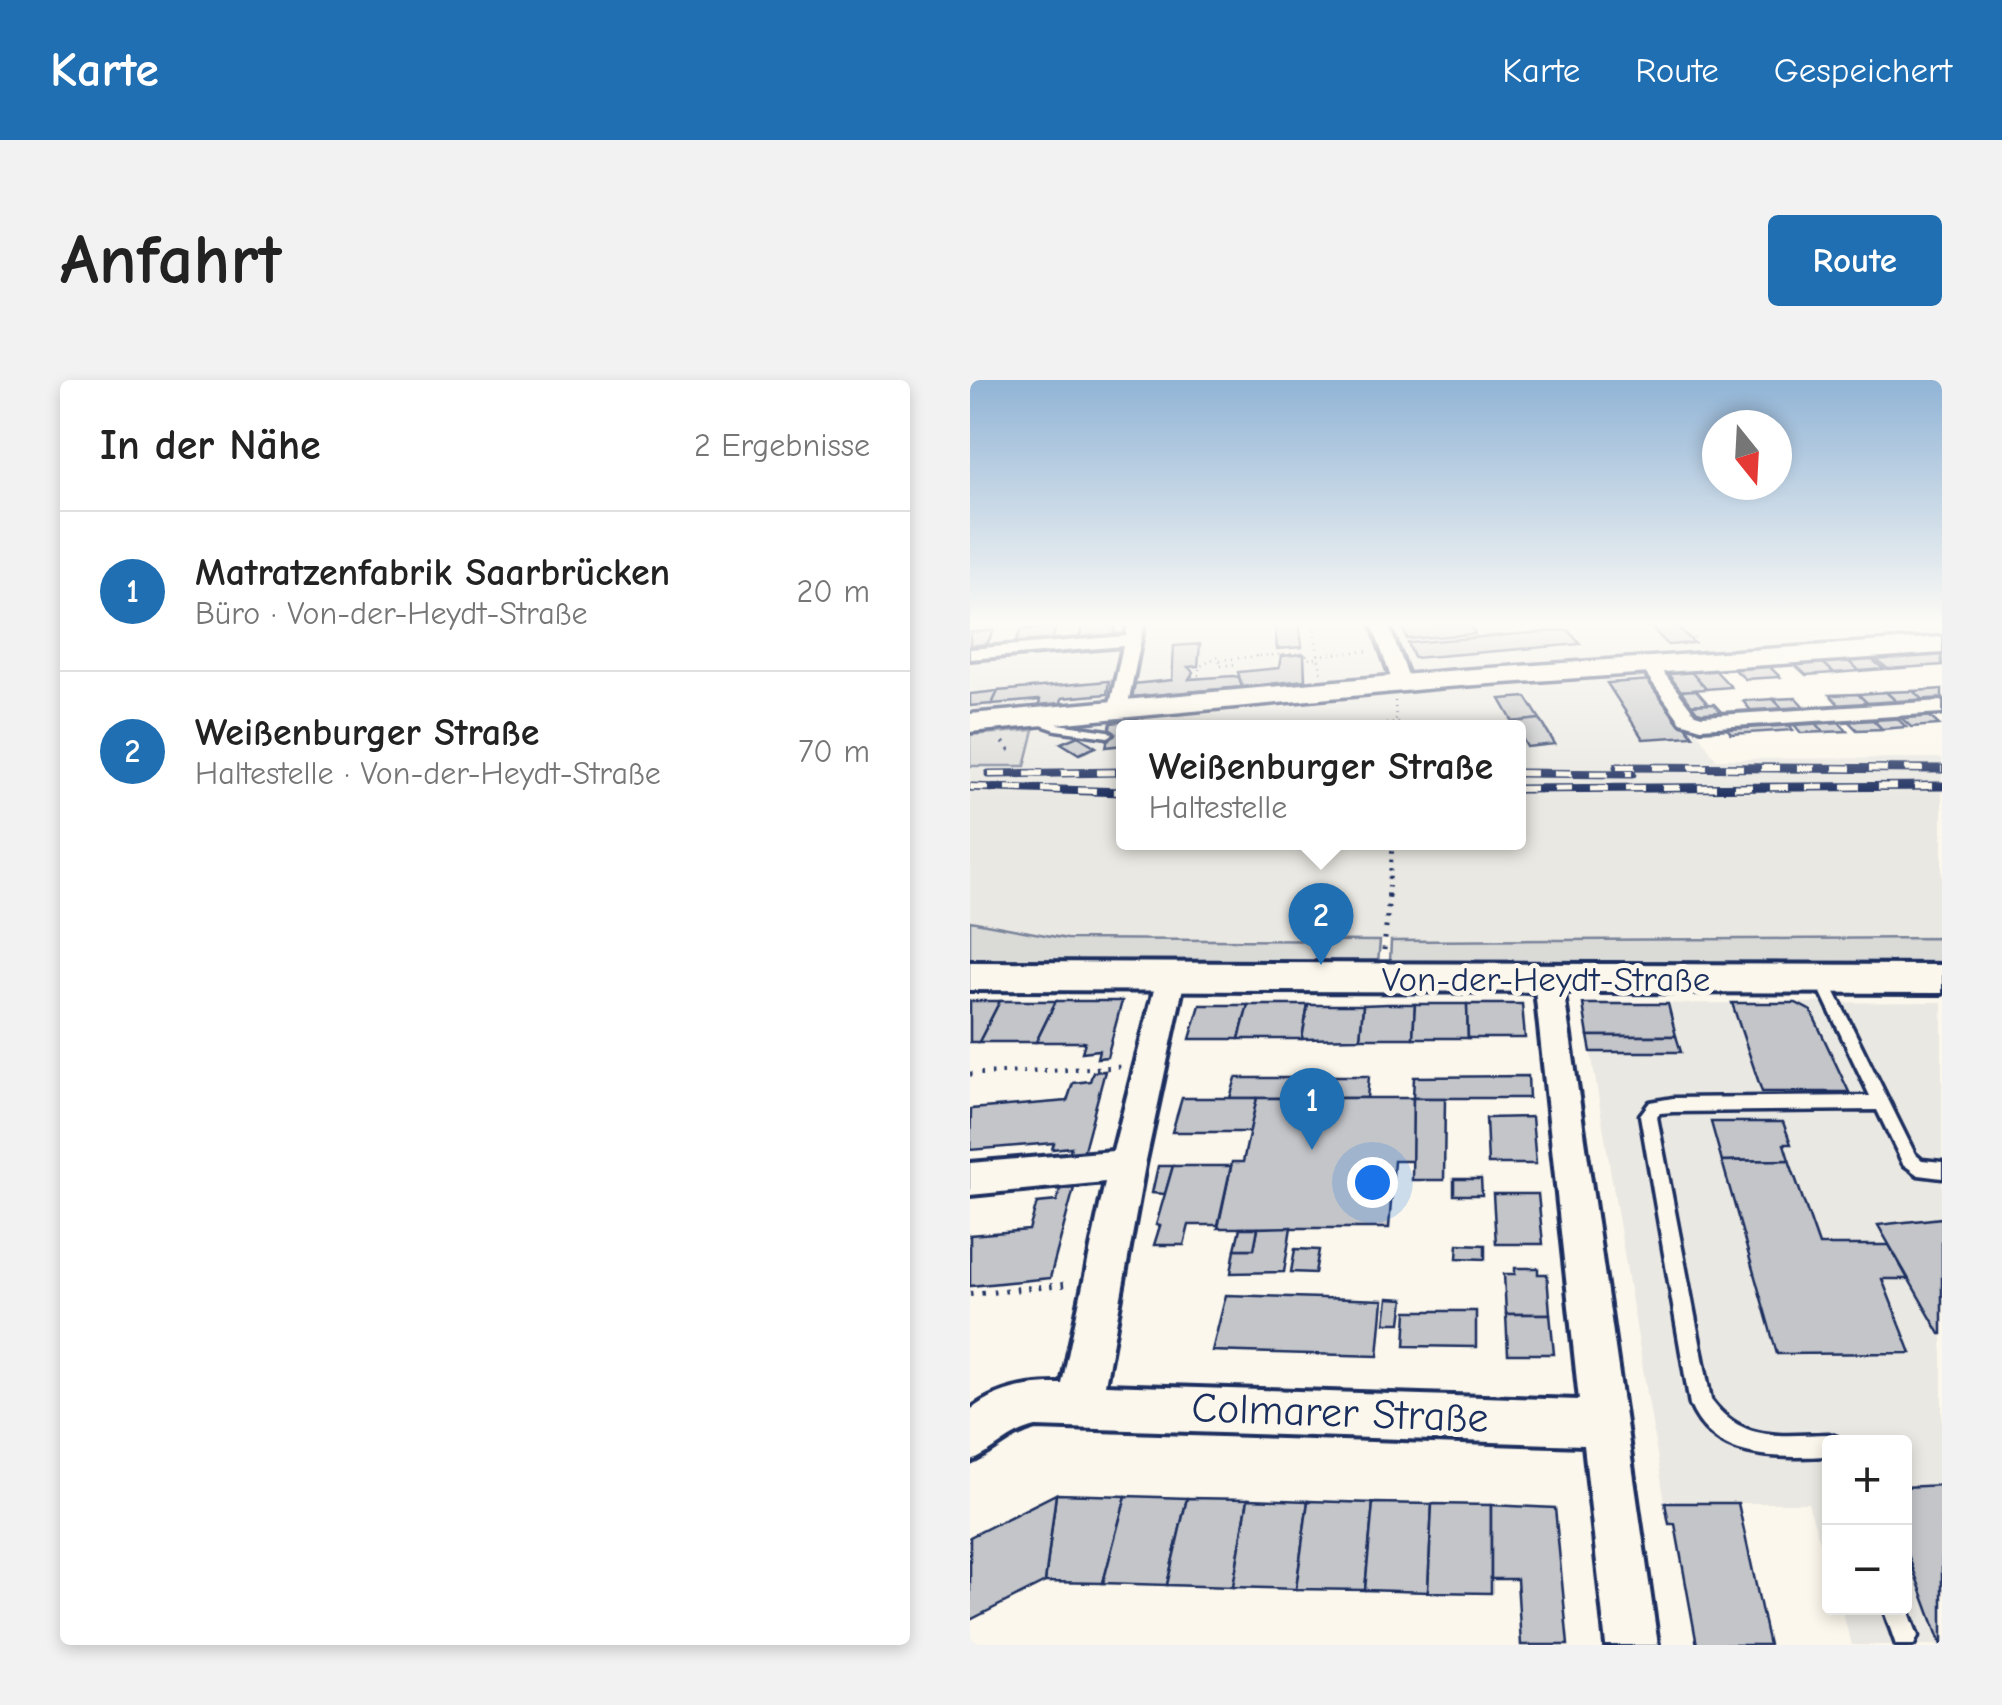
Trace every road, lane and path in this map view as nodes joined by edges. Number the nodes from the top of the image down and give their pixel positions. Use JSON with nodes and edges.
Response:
{"nodes":[{"id":1,"x":1122,"y":683,"type":"edge"},
{"id":2,"x":1397,"y":683,"type":"edge"},
{"id":3,"x":1450,"y":683,"type":"edge"},
{"id":4,"x":1662,"y":683,"type":"edge"},
{"id":5,"x":1398,"y":688,"type":"junction"},
{"id":6,"x":1942,"y":708,"type":"edge"},
{"id":7,"x":1116,"y":720,"type":"edge"},
{"id":8,"x":1118,"y":720,"type":"edge"},
{"id":9,"x":1393,"y":720,"type":"edge"},
{"id":10,"x":1113,"y":721,"type":"junction"},
{"id":11,"x":970,"y":723,"type":"edge"},
{"id":12,"x":1392,"y":850,"type":"edge"},
{"id":13,"x":1383,"y":963,"type":"dead end"},
{"id":14,"x":970,"y":976,"type":"edge"},
{"id":15,"x":1171,"y":978,"type":"junction"},
{"id":16,"x":1942,"y":979,"type":"edge"},
{"id":17,"x":1548,"y":980,"type":"junction"},
{"id":18,"x":1822,"y":980,"type":"junction"},
{"id":19,"x":1128,"y":1066,"type":"dead end"},
{"id":20,"x":970,"y":1074,"type":"edge"},
{"id":21,"x":1880,"y":1103,"type":"junction"},
{"id":22,"x":1127,"y":1166,"type":"junction"},
{"id":23,"x":1942,"y":1170,"type":"edge"},
{"id":24,"x":970,"y":1179,"type":"edge"},
{"id":25,"x":1067,"y":1284,"type":"dead end"},
{"id":26,"x":970,"y":1294,"type":"edge"},
{"id":27,"x":1080,"y":1404,"type":"junction"},
{"id":28,"x":1601,"y":1423,"type":"junction"},
{"id":29,"x":970,"y":1438,"type":"edge"},
{"id":30,"x":1822,"y":1445,"type":"edge"},
{"id":31,"x":1898,"y":1615,"type":"edge"},
{"id":32,"x":1905,"y":1636,"type":"dead end"},
{"id":33,"x":1632,"y":1645,"type":"edge"}],
"edges":[{"from":1,"to":10,"type":"street"},
{"from":2,"to":5,"type":"street"},
{"from":3,"to":5,"type":"main road"},
{"from":4,"to":6,"type":"street"},
{"from":5,"to":8,"type":"main road"},
{"from":5,"to":9,"type":"path"},
{"from":7,"to":10,"type":"main road"},
{"from":10,"to":11,"type":"main road"},
{"from":12,"to":13,"type":"path"},
{"from":14,"to":15,"type":"main road","name":"Von-der-Heydt-Straße"},
{"from":15,"to":17,"type":"main road","name":"Von-der-Heydt-Straße"},
{"from":15,"to":22,"type":"street"},
{"from":16,"to":18,"type":"main road","name":"Von-der-Heydt-Straße"},
{"from":17,"to":18,"type":"main road","name":"Von-der-Heydt-Straße"},
{"from":17,"to":28,"type":"street"},
{"from":18,"to":21,"type":"lane"},
{"from":19,"to":20,"type":"path"},
{"from":21,"to":23,"type":"lane"},
{"from":21,"to":30,"type":"lane"},
{"from":22,"to":24,"type":"street"},
{"from":22,"to":27,"type":"street"},
{"from":25,"to":26,"type":"path"},
{"from":27,"to":28,"type":"street","name":"Colmarer Straße"},
{"from":27,"to":29,"type":"street","name":"Colmarer Straße"},
{"from":28,"to":33,"type":"street"},
{"from":31,"to":32,"type":"lane"}]}
